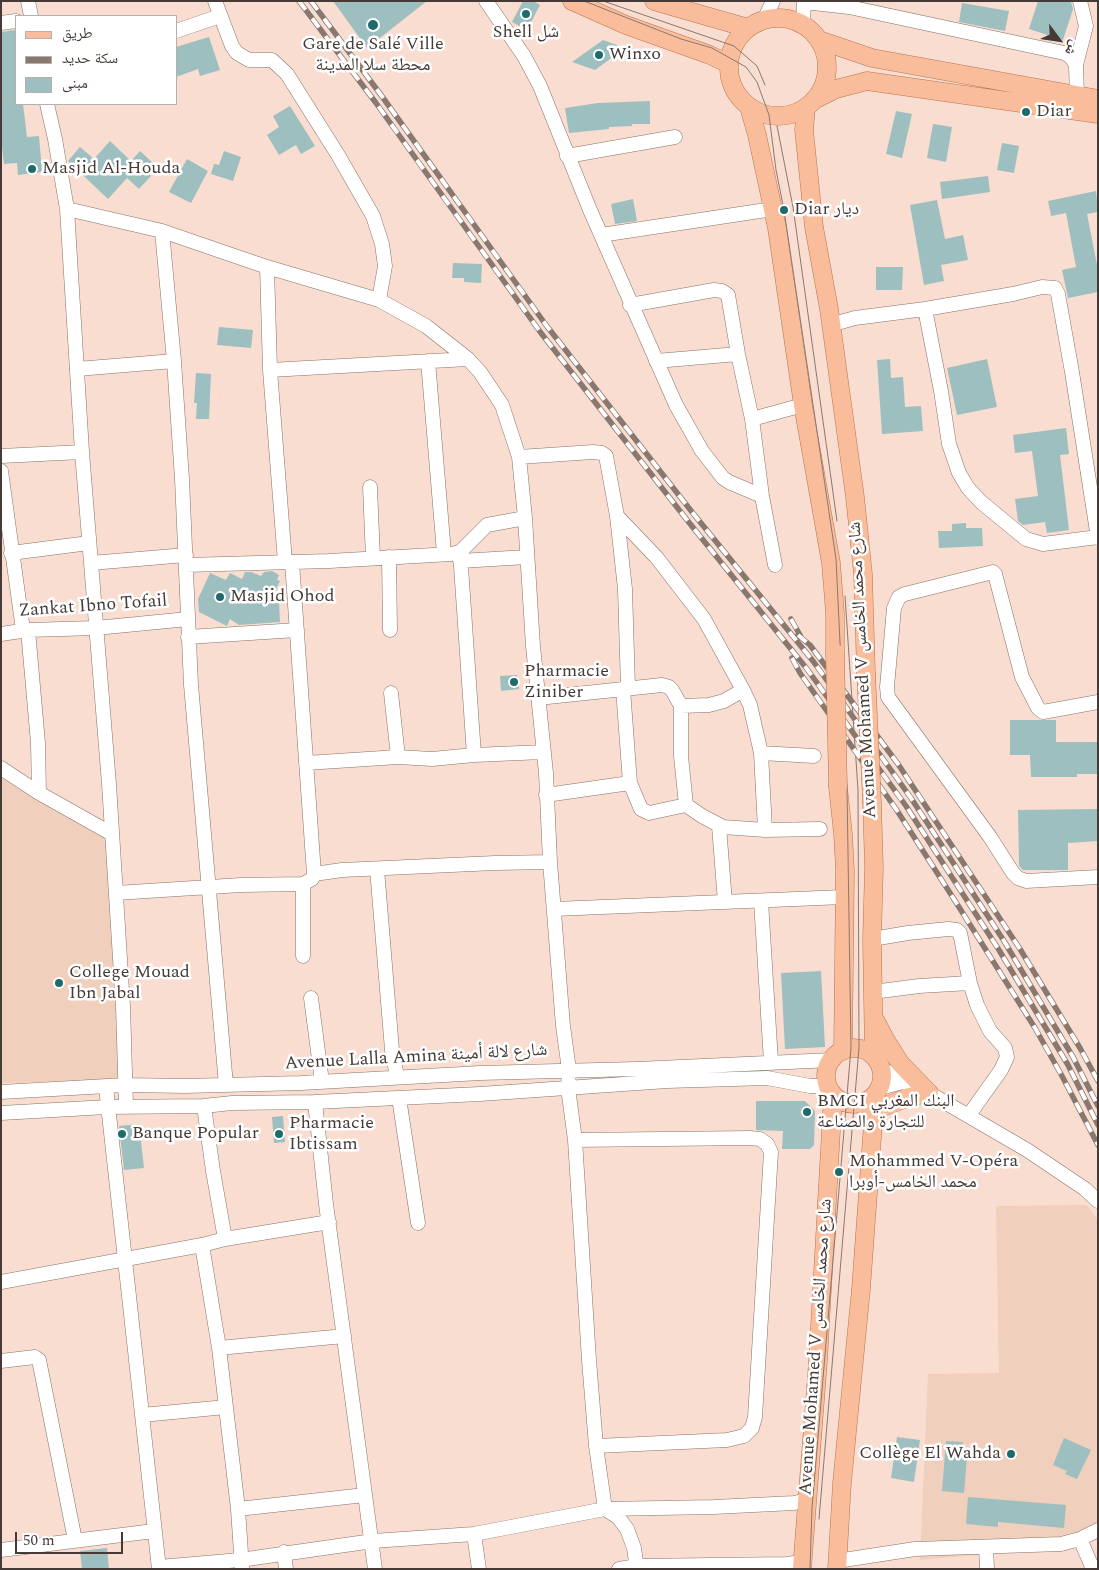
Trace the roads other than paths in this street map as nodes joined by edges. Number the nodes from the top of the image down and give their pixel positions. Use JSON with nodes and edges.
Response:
{"nodes":[{"id":1,"x":28,"y":1,"type":"edge"},
{"id":2,"x":215,"y":1,"type":"edge"},
{"id":3,"x":486,"y":1,"type":"edge"},
{"id":4,"x":572,"y":1,"type":"edge"},
{"id":5,"x":773,"y":1,"type":"edge"},
{"id":6,"x":1080,"y":1,"type":"edge"},
{"id":7,"x":804,"y":2,"type":"edge"},
{"id":8,"x":663,"y":3,"type":"edge"},
{"id":9,"x":31,"y":15,"type":"edge"},
{"id":10,"x":220,"y":16,"type":"junction"},
{"id":11,"x":764,"y":20,"type":"junction"},
{"id":12,"x":15,"y":21,"type":"edge"},
{"id":13,"x":1,"y":22,"type":"edge"},
{"id":14,"x":803,"y":24,"type":"junction"},
{"id":15,"x":748,"y":28,"type":"junction"},
{"id":16,"x":178,"y":30,"type":"edge"},
{"id":17,"x":819,"y":40,"type":"junction"},
{"id":18,"x":729,"y":64,"type":"junction"},
{"id":19,"x":1076,"y":65,"type":"junction"},
{"id":20,"x":1077,"y":96,"type":"junction"},
{"id":21,"x":1098,"y":99,"type":"edge"},
{"id":22,"x":810,"y":104,"type":"junction"},
{"id":23,"x":47,"y":105,"type":"edge"},
{"id":24,"x":749,"y":107,"type":"junction"},
{"id":25,"x":1098,"y":114,"type":"edge"},
{"id":26,"x":675,"y":137,"type":"dead end"},
{"id":27,"x":567,"y":156,"type":"junction"},
{"id":28,"x":773,"y":209,"type":"junction"},
{"id":29,"x":66,"y":210,"type":"junction"},
{"id":30,"x":162,"y":231,"type":"junction"},
{"id":31,"x":601,"y":235,"type":"junction"},
{"id":32,"x":267,"y":268,"type":"junction"},
{"id":33,"x":379,"y":300,"type":"junction"},
{"id":34,"x":630,"y":305,"type":"junction"},
{"id":35,"x":925,"y":309,"type":"junction"},
{"id":36,"x":830,"y":325,"type":"junction"},
{"id":37,"x":738,"y":354,"type":"junction"},
{"id":38,"x":468,"y":359,"type":"junction"},
{"id":39,"x":428,"y":360,"type":"junction"},
{"id":40,"x":174,"y":361,"type":"junction"},
{"id":41,"x":656,"y":361,"type":"junction"},
{"id":42,"x":77,"y":369,"type":"junction"},
{"id":43,"x":270,"y":370,"type":"junction"},
{"id":44,"x":803,"y":405,"type":"junction"},
{"id":45,"x":752,"y":419,"type":"junction"},
{"id":46,"x":82,"y":452,"type":"junction"},
{"id":47,"x":1,"y":456,"type":"edge"},
{"id":48,"x":519,"y":457,"type":"junction"},
{"id":49,"x":1,"y":470,"type":"edge"},
{"id":50,"x":370,"y":486,"type":"dead end"},
{"id":51,"x":762,"y":496,"type":"junction"},
{"id":52,"x":617,"y":516,"type":"junction"},
{"id":53,"x":525,"y":518,"type":"junction"},
{"id":54,"x":1098,"y":538,"type":"edge"},
{"id":55,"x":89,"y":544,"type":"junction"},
{"id":56,"x":12,"y":553,"type":"junction"},
{"id":57,"x":444,"y":554,"type":"junction"},
{"id":58,"x":460,"y":556,"type":"junction"},
{"id":59,"x":389,"y":557,"type":"junction"},
{"id":60,"x":528,"y":557,"type":"junction"},
{"id":61,"x":373,"y":558,"type":"junction"},
{"id":62,"x":186,"y":560,"type":"junction"},
{"id":63,"x":288,"y":562,"type":"junction"},
{"id":64,"x":91,"y":563,"type":"junction"},
{"id":65,"x":775,"y":565,"type":"dead end"},
{"id":66,"x":188,"y":619,"type":"junction"},
{"id":67,"x":96,"y":628,"type":"junction"},
{"id":68,"x":25,"y":630,"type":"junction"},
{"id":69,"x":297,"y":630,"type":"junction"},
{"id":70,"x":390,"y":630,"type":"dead end"},
{"id":71,"x":1,"y":634,"type":"edge"},
{"id":72,"x":188,"y":637,"type":"junction"},
{"id":73,"x":626,"y":689,"type":"junction"},
{"id":74,"x":744,"y":690,"type":"junction"},
{"id":75,"x":391,"y":693,"type":"dead end"},
{"id":76,"x":538,"y":698,"type":"junction"},
{"id":77,"x":1098,"y":702,"type":"edge"},
{"id":78,"x":681,"y":706,"type":"junction"},
{"id":79,"x":543,"y":752,"type":"junction"},
{"id":80,"x":761,"y":752,"type":"junction"},
{"id":81,"x":474,"y":755,"type":"junction"},
{"id":82,"x":814,"y":756,"type":"dead end"},
{"id":83,"x":398,"y":757,"type":"junction"},
{"id":84,"x":306,"y":763,"type":"junction"},
{"id":85,"x":1,"y":768,"type":"edge"},
{"id":86,"x":630,"y":783,"type":"junction"},
{"id":87,"x":39,"y":793,"type":"junction"},
{"id":88,"x":546,"y":795,"type":"junction"},
{"id":89,"x":686,"y":805,"type":"junction"},
{"id":90,"x":719,"y":826,"type":"junction"},
{"id":91,"x":820,"y":829,"type":"dead end"},
{"id":92,"x":765,"y":830,"type":"junction"},
{"id":93,"x":112,"y":834,"type":"junction"},
{"id":94,"x":550,"y":862,"type":"junction"},
{"id":95,"x":377,"y":869,"type":"junction"},
{"id":96,"x":314,"y":874,"type":"junction"},
{"id":97,"x":1098,"y":877,"type":"edge"},
{"id":98,"x":303,"y":884,"type":"junction"},
{"id":99,"x":209,"y":888,"type":"junction"},
{"id":100,"x":116,"y":893,"type":"junction"},
{"id":101,"x":844,"y":897,"type":"junction"},
{"id":102,"x":761,"y":901,"type":"junction"},
{"id":103,"x":725,"y":902,"type":"junction"},
{"id":104,"x":554,"y":909,"type":"junction"},
{"id":105,"x":872,"y":939,"type":"junction"},
{"id":106,"x":303,"y":956,"type":"dead end"},
{"id":107,"x":970,"y":983,"type":"junction"},
{"id":108,"x":873,"y":992,"type":"junction"},
{"id":109,"x":311,"y":998,"type":"dead end"},
{"id":110,"x":874,"y":1018,"type":"junction"},
{"id":111,"x":837,"y":1055,"type":"junction"},
{"id":112,"x":771,"y":1062,"type":"junction"},
{"id":113,"x":878,"y":1062,"type":"junction"},
{"id":114,"x":569,"y":1070,"type":"junction"},
{"id":115,"x":397,"y":1077,"type":"junction"},
{"id":116,"x":322,"y":1082,"type":"junction"},
{"id":117,"x":902,"y":1082,"type":"junction"},
{"id":118,"x":106,"y":1086,"type":"junction"},
{"id":119,"x":126,"y":1086,"type":"junction"},
{"id":120,"x":226,"y":1086,"type":"junction"},
{"id":121,"x":568,"y":1088,"type":"junction"},
{"id":122,"x":831,"y":1090,"type":"junction"},
{"id":123,"x":1,"y":1092,"type":"edge"},
{"id":124,"x":929,"y":1094,"type":"junction"},
{"id":125,"x":398,"y":1098,"type":"junction"},
{"id":126,"x":876,"y":1098,"type":"junction"},
{"id":127,"x":315,"y":1102,"type":"junction"},
{"id":128,"x":126,"y":1106,"type":"junction"},
{"id":129,"x":204,"y":1106,"type":"junction"},
{"id":130,"x":107,"y":1107,"type":"junction"},
{"id":131,"x":1,"y":1113,"type":"edge"},
{"id":132,"x":969,"y":1116,"type":"junction"},
{"id":133,"x":575,"y":1140,"type":"junction"},
{"id":134,"x":1098,"y":1201,"type":"edge"},
{"id":135,"x":329,"y":1222,"type":"junction"},
{"id":136,"x":418,"y":1223,"type":"dead end"},
{"id":137,"x":225,"y":1239,"type":"junction"},
{"id":138,"x":202,"y":1245,"type":"junction"},
{"id":139,"x":124,"y":1259,"type":"junction"},
{"id":140,"x":1,"y":1282,"type":"edge"},
{"id":141,"x":344,"y":1336,"type":"junction"},
{"id":142,"x":219,"y":1348,"type":"junction"},
{"id":143,"x":1,"y":1361,"type":"edge"},
{"id":144,"x":226,"y":1407,"type":"junction"},
{"id":145,"x":142,"y":1415,"type":"junction"},
{"id":146,"x":596,"y":1446,"type":"junction"},
{"id":147,"x":365,"y":1495,"type":"junction"},
{"id":148,"x":807,"y":1500,"type":"junction"},
{"id":149,"x":238,"y":1509,"type":"junction"},
{"id":150,"x":605,"y":1509,"type":"junction"},
{"id":151,"x":1098,"y":1530,"type":"edge"},
{"id":152,"x":154,"y":1531,"type":"junction"},
{"id":153,"x":474,"y":1534,"type":"junction"},
{"id":154,"x":1080,"y":1539,"type":"junction"},
{"id":155,"x":75,"y":1540,"type":"junction"},
{"id":156,"x":372,"y":1540,"type":"junction"},
{"id":157,"x":986,"y":1547,"type":"junction"},
{"id":158,"x":1,"y":1550,"type":"edge"},
{"id":159,"x":284,"y":1552,"type":"junction"},
{"id":160,"x":241,"y":1564,"type":"edge"},
{"id":161,"x":837,"y":1565,"type":"edge"},
{"id":162,"x":802,"y":1566,"type":"edge"},
{"id":163,"x":637,"y":1567,"type":"edge"},
{"id":164,"x":715,"y":1567,"type":"edge"},
{"id":165,"x":159,"y":1568,"type":"edge"},
{"id":166,"x":286,"y":1569,"type":"edge"},
{"id":167,"x":375,"y":1569,"type":"edge"},
{"id":168,"x":479,"y":1569,"type":"edge"},
{"id":169,"x":619,"y":1569,"type":"edge"},
{"id":170,"x":987,"y":1569,"type":"edge"},
{"id":171,"x":1093,"y":1569,"type":"edge"}],
"edges":[{"from":1,"to":9,"type":"street"},
{"from":2,"to":10,"type":"street"},
{"from":3,"to":27,"type":"street"},
{"from":4,"to":18,"type":"main road"},
{"from":5,"to":11,"type":"street"},
{"from":6,"to":19,"type":"street"},
{"from":7,"to":14,"type":"street"},
{"from":7,"to":19,"type":"street"},
{"from":8,"to":15,"type":"main road"},
{"from":10,"to":16,"type":"street"},
{"from":10,"to":33,"type":"street"},
{"from":11,"to":14,"type":"main road"},
{"from":11,"to":15,"type":"main road"},
{"from":12,"to":13,"type":"street"},
{"from":14,"to":17,"type":"main road"},
{"from":15,"to":18,"type":"main road"},
{"from":17,"to":20,"type":"main road"},
{"from":17,"to":22,"type":"main road"},
{"from":18,"to":24,"type":"main road"},
{"from":19,"to":20,"type":"street"},
{"from":20,"to":21,"type":"main road"},
{"from":22,"to":24,"type":"main road"},
{"from":22,"to":25,"type":"main road"},
{"from":22,"to":36,"type":"main road","name":"Avenue Mohamed V شارع محمد الخامس"},
{"from":23,"to":29,"type":"street"},
{"from":24,"to":28,"type":"main road","name":"Avenue Mohamed V شارع محمد الخامس"},
{"from":26,"to":27,"type":"street"},
{"from":27,"to":31,"type":"street"},
{"from":28,"to":31,"type":"street"},
{"from":28,"to":44,"type":"main road","name":"Avenue Mohamed V شارع محمد الخامس"},
{"from":29,"to":30,"type":"street"},
{"from":29,"to":42,"type":"street"},
{"from":30,"to":32,"type":"street"},
{"from":30,"to":40,"type":"street"},
{"from":31,"to":34,"type":"street"},
{"from":32,"to":33,"type":"street"},
{"from":32,"to":43,"type":"street"},
{"from":33,"to":38,"type":"street"},
{"from":34,"to":37,"type":"street"},
{"from":34,"to":41,"type":"street"},
{"from":35,"to":36,"type":"street"},
{"from":35,"to":54,"type":"street"},
{"from":35,"to":54,"type":"street"},
{"from":36,"to":105,"type":"main road","name":"Avenue Mohamed V شارع محمد الخامس","bridge":true},
{"from":37,"to":41,"type":"street"},
{"from":37,"to":45,"type":"street"},
{"from":38,"to":39,"type":"street"},
{"from":38,"to":48,"type":"street"},
{"from":39,"to":43,"type":"street"},
{"from":39,"to":57,"type":"street"},
{"from":40,"to":42,"type":"street"},
{"from":40,"to":62,"type":"street"},
{"from":41,"to":51,"type":"street"},
{"from":42,"to":46,"type":"street"},
{"from":43,"to":63,"type":"street"},
{"from":44,"to":45,"type":"street"},
{"from":44,"to":101,"type":"main road","name":"Avenue Mohamed V شارع محمد الخامس","bridge":true},
{"from":45,"to":51,"type":"street"},
{"from":46,"to":47,"type":"street"},
{"from":46,"to":55,"type":"street"},
{"from":48,"to":52,"type":"street"},
{"from":48,"to":53,"type":"street"},
{"from":49,"to":56,"type":"street"},
{"from":50,"to":61,"type":"street"},
{"from":51,"to":65,"type":"street"},
{"from":52,"to":73,"type":"street"},
{"from":52,"to":74,"type":"street"},
{"from":53,"to":58,"type":"street"},
{"from":53,"to":60,"type":"street"},
{"from":55,"to":56,"type":"street"},
{"from":55,"to":64,"type":"street"},
{"from":56,"to":68,"type":"street"},
{"from":57,"to":58,"type":"street"},
{"from":57,"to":59,"type":"street"},
{"from":58,"to":60,"type":"street"},
{"from":58,"to":81,"type":"street"},
{"from":59,"to":61,"type":"street"},
{"from":59,"to":70,"type":"street"},
{"from":60,"to":76,"type":"street"},
{"from":61,"to":63,"type":"street"},
{"from":62,"to":63,"type":"street"},
{"from":62,"to":64,"type":"street"},
{"from":62,"to":66,"type":"street"},
{"from":63,"to":69,"type":"street"},
{"from":64,"to":67,"type":"street"},
{"from":66,"to":67,"type":"street","name":"Zankat Ibno Tofail"},
{"from":66,"to":72,"type":"street"},
{"from":67,"to":68,"type":"street","name":"Zankat Ibno Tofail"},
{"from":67,"to":93,"type":"street"},
{"from":68,"to":71,"type":"street","name":"Zankat Ibno Tofail"},
{"from":68,"to":87,"type":"street"},
{"from":69,"to":72,"type":"street"},
{"from":69,"to":84,"type":"street"},
{"from":72,"to":99,"type":"street"},
{"from":73,"to":76,"type":"street"},
{"from":73,"to":78,"type":"street"},
{"from":73,"to":86,"type":"street"},
{"from":74,"to":78,"type":"street"},
{"from":74,"to":80,"type":"street"},
{"from":75,"to":83,"type":"street"},
{"from":76,"to":79,"type":"street"},
{"from":77,"to":97,"type":"street"},
{"from":78,"to":89,"type":"street"},
{"from":79,"to":81,"type":"street"},
{"from":79,"to":88,"type":"street"},
{"from":80,"to":82,"type":"street"},
{"from":80,"to":92,"type":"street"},
{"from":81,"to":83,"type":"street"},
{"from":83,"to":84,"type":"street"},
{"from":84,"to":96,"type":"street"},
{"from":85,"to":87,"type":"street"},
{"from":86,"to":88,"type":"street"},
{"from":86,"to":89,"type":"street"},
{"from":87,"to":93,"type":"street"},
{"from":88,"to":94,"type":"street"},
{"from":89,"to":90,"type":"street"},
{"from":90,"to":92,"type":"street"},
{"from":90,"to":103,"type":"street"},
{"from":91,"to":92,"type":"street"},
{"from":93,"to":100,"type":"street"},
{"from":94,"to":95,"type":"street"},
{"from":94,"to":104,"type":"street"},
{"from":95,"to":96,"type":"street"},
{"from":95,"to":115,"type":"street"},
{"from":96,"to":98,"type":"street"},
{"from":98,"to":99,"type":"street"},
{"from":98,"to":106,"type":"street"},
{"from":99,"to":100,"type":"street"},
{"from":99,"to":120,"type":"street"},
{"from":100,"to":119,"type":"street"},
{"from":101,"to":102,"type":"street"},
{"from":101,"to":111,"type":"main road","name":"Avenue Mohamed V شارع محمد الخامس"},
{"from":102,"to":103,"type":"street"},
{"from":102,"to":112,"type":"street"},
{"from":103,"to":104,"type":"street"},
{"from":104,"to":114,"type":"street"},
{"from":105,"to":107,"type":"street"},
{"from":105,"to":108,"type":"main road","name":"Avenue Mohamed V شارع محمد الخامس"},
{"from":107,"to":108,"type":"street"},
{"from":107,"to":132,"type":"street"},
{"from":108,"to":110,"type":"main road","name":"Avenue Mohamed V شارع محمد الخامس"},
{"from":109,"to":116,"type":"street"},
{"from":110,"to":113,"type":"main road","name":"Avenue Mohamed V شارع محمد الخامس"},
{"from":110,"to":124,"type":"main road"},
{"from":111,"to":112,"type":"street","name":"Avenue Lalla Amina شارع لالة أمينة"},
{"from":111,"to":113,"type":"main road"},
{"from":111,"to":122,"type":"main road"},
{"from":112,"to":114,"type":"street","name":"Avenue Lalla Amina شارع لالة أمينة"},
{"from":113,"to":117,"type":"street"},
{"from":113,"to":126,"type":"main road"},
{"from":114,"to":115,"type":"street","name":"Avenue Lalla Amina شارع لالة أمينة"},
{"from":114,"to":121,"type":"street"},
{"from":115,"to":116,"type":"street","name":"Avenue Lalla Amina شارع لالة أمينة"},
{"from":116,"to":120,"type":"street","name":"Avenue Lalla Amina شارع لالة أمينة"},
{"from":117,"to":124,"type":"street"},
{"from":117,"to":126,"type":"street"},
{"from":118,"to":119,"type":"street","name":"Avenue Lalla Amina شارع لالة أمينة"},
{"from":118,"to":123,"type":"street","name":"Avenue Lalla Amina شارع لالة أمينة"},
{"from":118,"to":130,"type":"street"},
{"from":119,"to":120,"type":"street","name":"Avenue Lalla Amina شارع لالة أمينة"},
{"from":119,"to":128,"type":"street"},
{"from":121,"to":122,"type":"street"},
{"from":121,"to":125,"type":"street"},
{"from":121,"to":133,"type":"street"},
{"from":122,"to":126,"type":"main road"},
{"from":122,"to":148,"type":"main road","name":"Avenue Mohamed V شارع محمد الخامس"},
{"from":124,"to":126,"type":"main road"},
{"from":124,"to":132,"type":"street"},
{"from":125,"to":127,"type":"street"},
{"from":125,"to":136,"type":"street"},
{"from":126,"to":161,"type":"main road","name":"Avenue Mohamed V شارع محمد الخامس"},
{"from":127,"to":129,"type":"street"},
{"from":127,"to":135,"type":"street"},
{"from":128,"to":129,"type":"street"},
{"from":128,"to":130,"type":"street"},
{"from":129,"to":137,"type":"street"},
{"from":130,"to":131,"type":"street"},
{"from":130,"to":139,"type":"street"},
{"from":132,"to":134,"type":"street"},
{"from":133,"to":146,"type":"street"},
{"from":133,"to":146,"type":"street"},
{"from":135,"to":137,"type":"street"},
{"from":135,"to":141,"type":"street"},
{"from":137,"to":138,"type":"street"},
{"from":138,"to":139,"type":"street"},
{"from":138,"to":142,"type":"street"},
{"from":139,"to":140,"type":"street"},
{"from":139,"to":145,"type":"street"},
{"from":141,"to":142,"type":"street"},
{"from":141,"to":147,"type":"street"},
{"from":142,"to":144,"type":"street"},
{"from":143,"to":155,"type":"street"},
{"from":144,"to":145,"type":"street"},
{"from":144,"to":149,"type":"street"},
{"from":145,"to":152,"type":"street"},
{"from":146,"to":150,"type":"street"},
{"from":147,"to":149,"type":"street"},
{"from":147,"to":156,"type":"street"},
{"from":148,"to":150,"type":"street"},
{"from":148,"to":162,"type":"main road","name":"Avenue Mohamed V شارع محمد الخامس"},
{"from":149,"to":160,"type":"street"},
{"from":150,"to":153,"type":"street"},
{"from":150,"to":163,"type":"street"},
{"from":151,"to":154,"type":"street"},
{"from":152,"to":155,"type":"street"},
{"from":152,"to":165,"type":"street"},
{"from":153,"to":156,"type":"street"},
{"from":153,"to":168,"type":"street"},
{"from":154,"to":157,"type":"street"},
{"from":154,"to":171,"type":"street"},
{"from":155,"to":158,"type":"street"},
{"from":156,"to":159,"type":"street"},
{"from":156,"to":167,"type":"street"},
{"from":157,"to":161,"type":"street"},
{"from":157,"to":170,"type":"street"},
{"from":159,"to":160,"type":"street"},
{"from":159,"to":166,"type":"street"},
{"from":160,"to":165,"type":"street"},
{"from":162,"to":164,"type":"street"},
{"from":163,"to":164,"type":"street"},
{"from":163,"to":169,"type":"street"}]}
